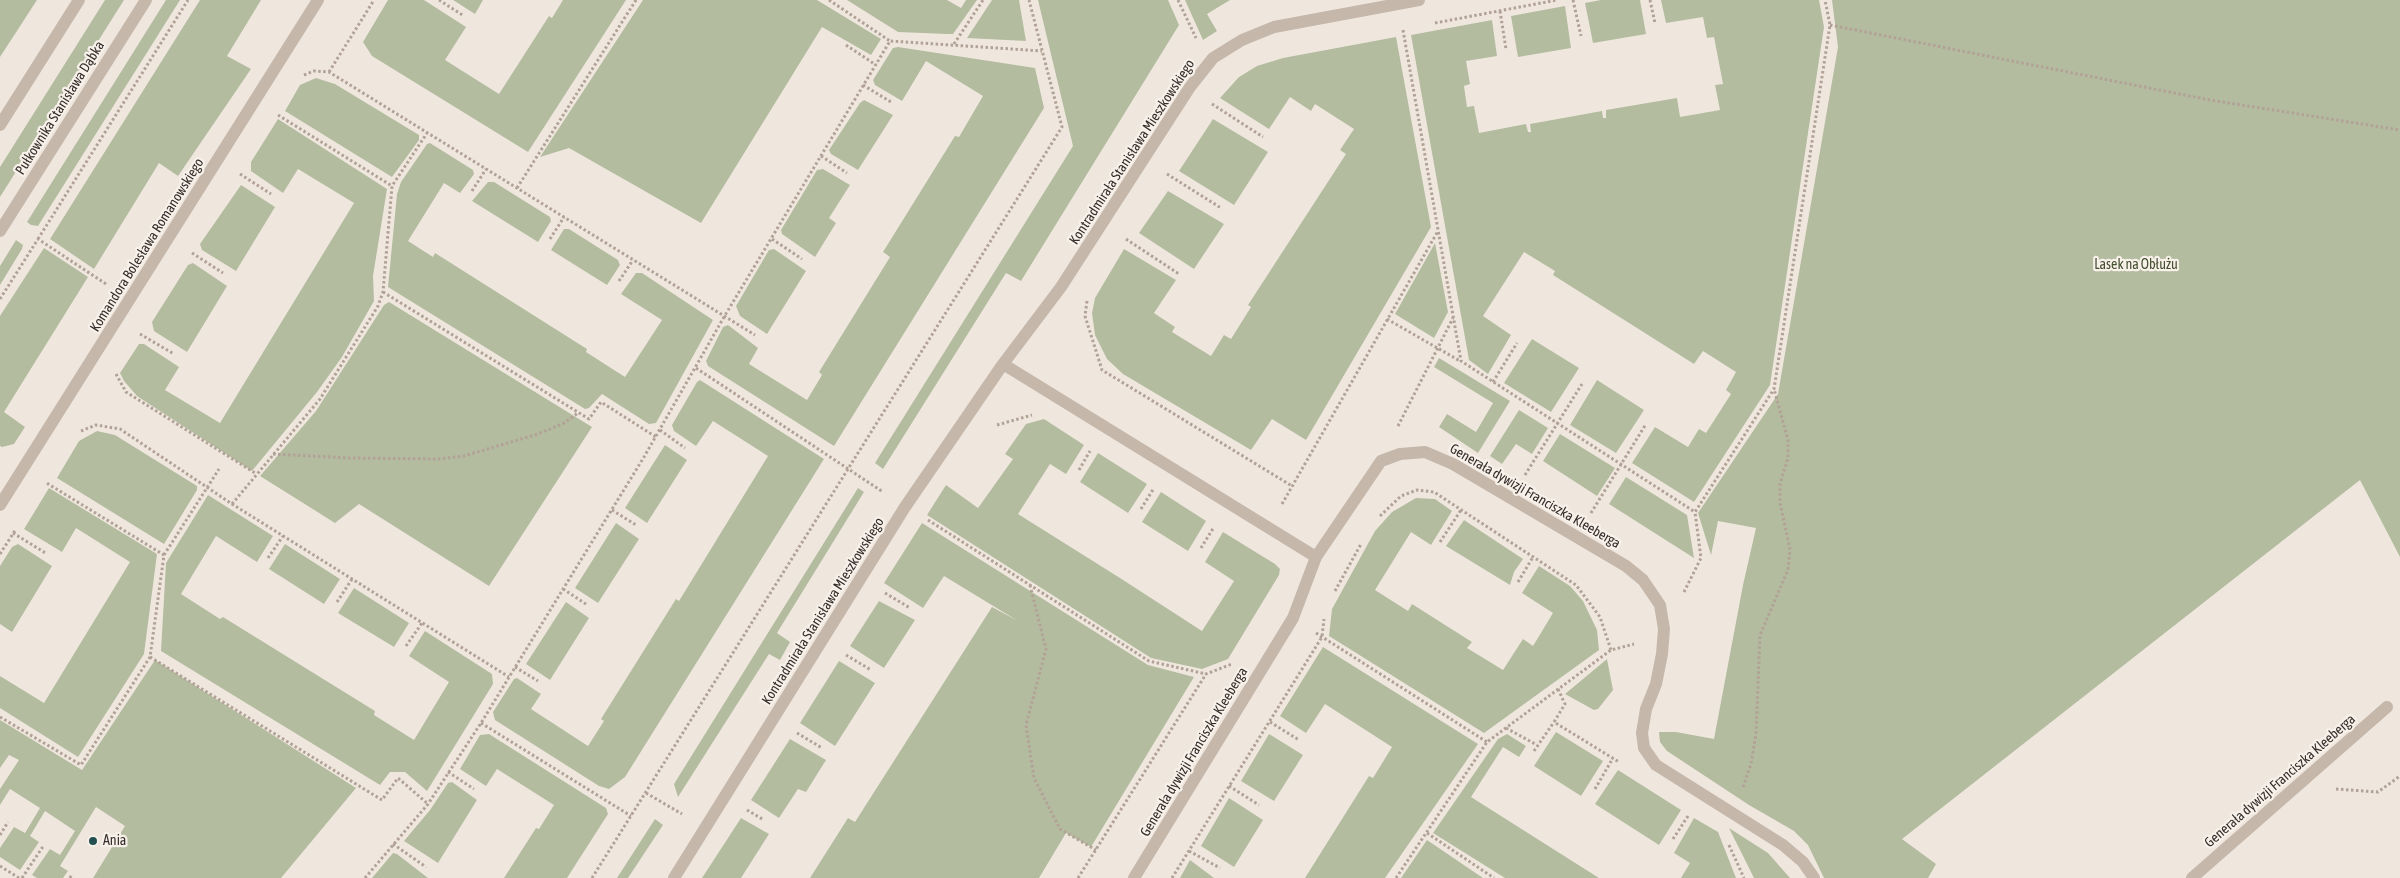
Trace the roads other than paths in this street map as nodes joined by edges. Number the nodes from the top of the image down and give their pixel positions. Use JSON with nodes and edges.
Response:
{"nodes":[{"id":1,"x":79,"y":0,"type":"edge"},
{"id":2,"x":146,"y":0,"type":"edge"},
{"id":3,"x":318,"y":0,"type":"edge"},
{"id":4,"x":1419,"y":0,"type":"edge"},
{"id":5,"x":0,"y":125,"type":"edge"},
{"id":6,"x":0,"y":232,"type":"edge"},
{"id":7,"x":1003,"y":364,"type":"junction"},
{"id":8,"x":0,"y":505,"type":"edge"},
{"id":9,"x":1316,"y":557,"type":"junction"},
{"id":10,"x":2387,"y":708,"type":"dead end"},
{"id":11,"x":674,"y":878,"type":"edge"},
{"id":12,"x":1134,"y":878,"type":"edge"},
{"id":13,"x":1814,"y":878,"type":"edge"},
{"id":14,"x":2192,"y":878,"type":"edge"}],
"edges":[{"from":1,"to":5,"type":"street"},
{"from":2,"to":6,"type":"street","name":"Pułkownika Stanisława Dąbka"},
{"from":3,"to":8,"type":"street","name":"Komandora Bolesława Romanowskiego"},
{"from":4,"to":7,"type":"street","name":"Kontradmirała Stanisława Mieszkowskiego"},
{"from":7,"to":9,"type":"street"},
{"from":7,"to":11,"type":"street","name":"Kontradmirała Stanisława Mieszkowskiego"},
{"from":9,"to":12,"type":"street","name":"Generała dywizji Franciszka Kleeberga"},
{"from":9,"to":13,"type":"street","name":"Generała dywizji Franciszka Kleeberga"},
{"from":10,"to":14,"type":"street","name":"Generała dywizji Franciszka Kleeberga"}]}
